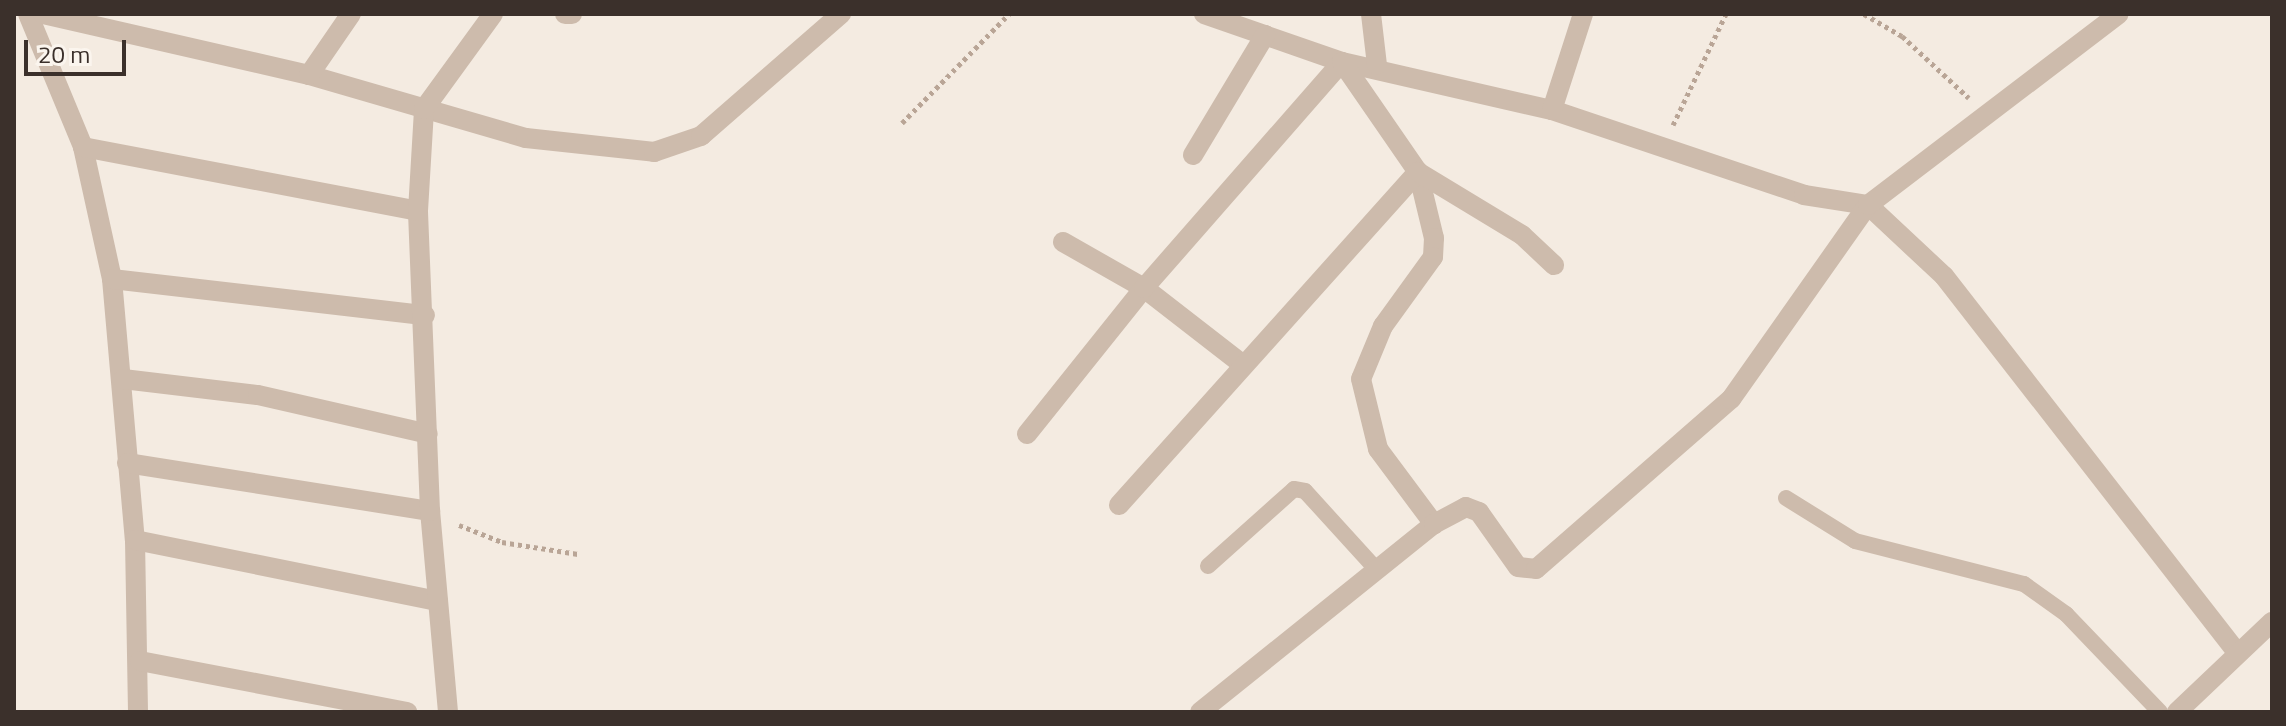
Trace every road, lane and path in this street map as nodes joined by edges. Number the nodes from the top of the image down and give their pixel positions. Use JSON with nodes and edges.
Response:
{"nodes":[{"id":1,"x":28,"y":14,"type":"edge"},
{"id":2,"x":43,"y":14,"type":"edge"},
{"id":3,"x":351,"y":14,"type":"edge"},
{"id":4,"x":493,"y":14,"type":"edge"},
{"id":5,"x":565,"y":14,"type":"edge"},
{"id":6,"x":572,"y":14,"type":"edge"},
{"id":7,"x":841,"y":14,"type":"edge"},
{"id":8,"x":1009,"y":14,"type":"edge"},
{"id":9,"x":1204,"y":14,"type":"edge"},
{"id":10,"x":1371,"y":14,"type":"edge"},
{"id":11,"x":1583,"y":14,"type":"edge"},
{"id":12,"x":1726,"y":14,"type":"edge"},
{"id":13,"x":1864,"y":14,"type":"edge"},
{"id":14,"x":2119,"y":14,"type":"edge"},
{"id":15,"x":1265,"y":35,"type":"junction"},
{"id":16,"x":1342,"y":62,"type":"junction"},
{"id":17,"x":1377,"y":65,"type":"junction"},
{"id":18,"x":309,"y":75,"type":"junction"},
{"id":19,"x":424,"y":109,"type":"junction"},
{"id":20,"x":1552,"y":110,"type":"junction"},
{"id":21,"x":1987,"y":115,"type":"junction"},
{"id":22,"x":902,"y":123,"type":"dead end"},
{"id":23,"x":83,"y":147,"type":"junction"},
{"id":24,"x":1663,"y":148,"type":"junction"},
{"id":25,"x":1193,"y":155,"type":"dead end"},
{"id":26,"x":1418,"y":172,"type":"junction"},
{"id":27,"x":1868,"y":205,"type":"junction"},
{"id":28,"x":418,"y":211,"type":"junction"},
{"id":29,"x":1063,"y":242,"type":"dead end"},
{"id":30,"x":1554,"y":265,"type":"dead end"},
{"id":31,"x":112,"y":279,"type":"junction"},
{"id":32,"x":1144,"y":288,"type":"junction"},
{"id":33,"x":425,"y":315,"type":"junction"},
{"id":34,"x":1242,"y":364,"type":"junction"},
{"id":35,"x":123,"y":379,"type":"junction"},
{"id":36,"x":428,"y":434,"type":"junction"},
{"id":37,"x":1027,"y":434,"type":"dead end"},
{"id":38,"x":127,"y":463,"type":"junction"},
{"id":39,"x":1786,"y":498,"type":"dead end"},
{"id":40,"x":1119,"y":505,"type":"dead end"},
{"id":41,"x":430,"y":511,"type":"junction"},
{"id":42,"x":1434,"y":524,"type":"junction"},
{"id":43,"x":135,"y":540,"type":"junction"},
{"id":44,"x":578,"y":554,"type":"dead end"},
{"id":45,"x":1208,"y":566,"type":"dead end"},
{"id":46,"x":1376,"y":569,"type":"junction"},
{"id":47,"x":438,"y":601,"type":"junction"},
{"id":48,"x":2272,"y":622,"type":"edge"},
{"id":49,"x":2237,"y":652,"type":"junction"},
{"id":50,"x":140,"y":661,"type":"junction"},
{"id":51,"x":138,"y":712,"type":"edge"},
{"id":52,"x":407,"y":712,"type":"edge"},
{"id":53,"x":448,"y":712,"type":"edge"},
{"id":54,"x":1200,"y":712,"type":"edge"},
{"id":55,"x":2160,"y":712,"type":"edge"},
{"id":56,"x":2177,"y":712,"type":"edge"}],
"edges":[{"from":1,"to":23,"type":"street"},
{"from":2,"to":18,"type":"street"},
{"from":3,"to":18,"type":"street"},
{"from":4,"to":19,"type":"street"},
{"from":5,"to":6,"type":"street"},
{"from":7,"to":19,"type":"street"},
{"from":8,"to":22,"type":"path"},
{"from":9,"to":15,"type":"street"},
{"from":10,"to":17,"type":"street"},
{"from":11,"to":20,"type":"street"},
{"from":12,"to":24,"type":"path"},
{"from":13,"to":21,"type":"path"},
{"from":14,"to":21,"type":"street"},
{"from":15,"to":16,"type":"street"},
{"from":15,"to":25,"type":"street"},
{"from":16,"to":17,"type":"street"},
{"from":16,"to":26,"type":"street"},
{"from":16,"to":32,"type":"street"},
{"from":17,"to":20,"type":"street"},
{"from":18,"to":19,"type":"street"},
{"from":19,"to":28,"type":"street"},
{"from":20,"to":24,"type":"street"},
{"from":21,"to":27,"type":"street"},
{"from":23,"to":28,"type":"street"},
{"from":23,"to":31,"type":"street"},
{"from":24,"to":27,"type":"street"},
{"from":26,"to":30,"type":"street"},
{"from":26,"to":34,"type":"street"},
{"from":26,"to":42,"type":"street"},
{"from":27,"to":42,"type":"street"},
{"from":27,"to":49,"type":"street"},
{"from":28,"to":33,"type":"street"},
{"from":29,"to":32,"type":"street"},
{"from":31,"to":33,"type":"street"},
{"from":31,"to":35,"type":"street"},
{"from":32,"to":34,"type":"street"},
{"from":32,"to":37,"type":"street"},
{"from":33,"to":36,"type":"street"},
{"from":34,"to":40,"type":"street"},
{"from":35,"to":36,"type":"street"},
{"from":35,"to":38,"type":"street"},
{"from":36,"to":41,"type":"street"},
{"from":38,"to":41,"type":"street"},
{"from":38,"to":43,"type":"street"},
{"from":39,"to":55,"type":"lane"},
{"from":41,"to":44,"type":"path"},
{"from":41,"to":47,"type":"street"},
{"from":42,"to":46,"type":"street"},
{"from":43,"to":47,"type":"street"},
{"from":43,"to":50,"type":"street"},
{"from":45,"to":46,"type":"lane"},
{"from":46,"to":54,"type":"street"},
{"from":47,"to":53,"type":"street"},
{"from":48,"to":49,"type":"street"},
{"from":49,"to":56,"type":"street"},
{"from":50,"to":51,"type":"street"},
{"from":50,"to":52,"type":"street"}]}
